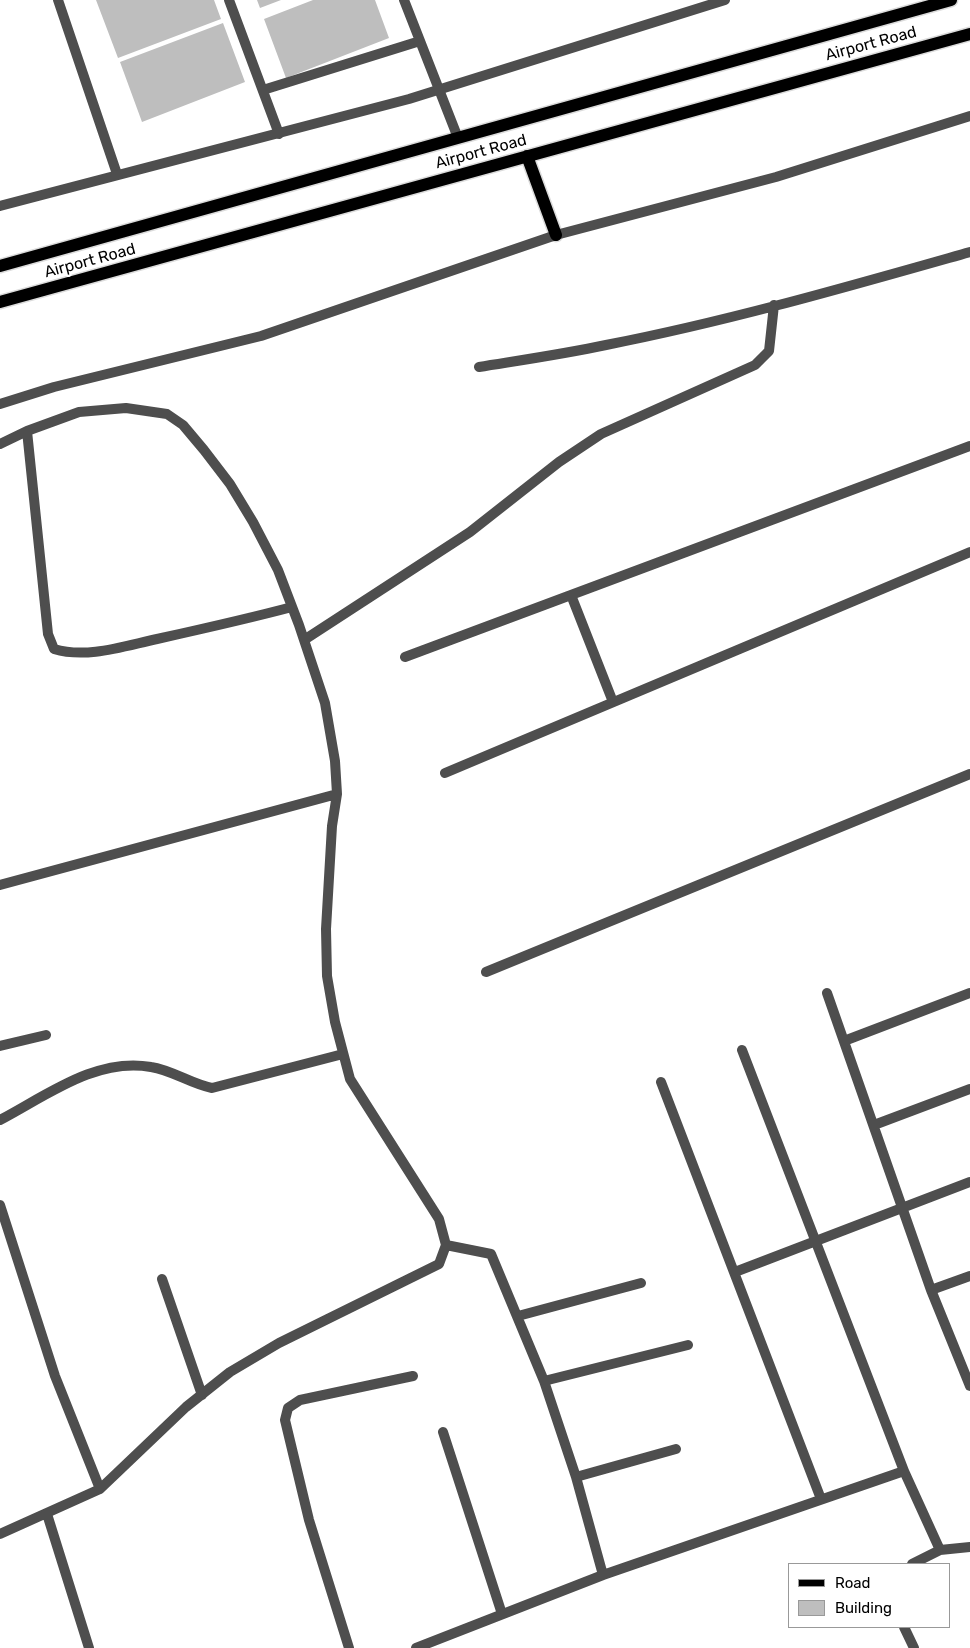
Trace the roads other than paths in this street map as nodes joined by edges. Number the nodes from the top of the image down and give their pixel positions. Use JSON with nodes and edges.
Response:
{"nodes":[{"id":1,"x":58,"y":0,"type":"edge"},
{"id":2,"x":229,"y":0,"type":"edge"},
{"id":3,"x":404,"y":0,"type":"edge"},
{"id":4,"x":725,"y":0,"type":"edge"},
{"id":5,"x":950,"y":0,"type":"edge"},
{"id":6,"x":970,"y":34,"type":"edge"},
{"id":7,"x":420,"y":41,"type":"junction"},
{"id":8,"x":263,"y":90,"type":"junction"},
{"id":9,"x":439,"y":90,"type":"junction"},
{"id":10,"x":970,"y":116,"type":"edge"},
{"id":11,"x":279,"y":134,"type":"junction"},
{"id":12,"x":458,"y":138,"type":"junction"},
{"id":13,"x":527,"y":156,"type":"junction"},
{"id":14,"x":117,"y":174,"type":"junction"},
{"id":15,"x":0,"y":206,"type":"edge"},
{"id":16,"x":556,"y":235,"type":"junction"},
{"id":17,"x":970,"y":252,"type":"edge"},
{"id":18,"x":0,"y":266,"type":"edge"},
{"id":19,"x":0,"y":302,"type":"edge"},
{"id":20,"x":774,"y":305,"type":"junction"},
{"id":21,"x":479,"y":368,"type":"dead end"},
{"id":22,"x":0,"y":404,"type":"edge"},
{"id":23,"x":27,"y":431,"type":"junction"},
{"id":24,"x":0,"y":444,"type":"edge"},
{"id":25,"x":970,"y":446,"type":"edge"},
{"id":26,"x":970,"y":552,"type":"edge"},
{"id":27,"x":571,"y":595,"type":"junction"},
{"id":28,"x":292,"y":607,"type":"junction"},
{"id":29,"x":304,"y":640,"type":"junction"},
{"id":30,"x":405,"y":657,"type":"dead end"},
{"id":31,"x":613,"y":702,"type":"junction"},
{"id":32,"x":446,"y":773,"type":"dead end"},
{"id":33,"x":970,"y":774,"type":"edge"},
{"id":34,"x":336,"y":794,"type":"junction"},
{"id":35,"x":0,"y":885,"type":"edge"},
{"id":36,"x":486,"y":972,"type":"dead end"},
{"id":37,"x":827,"y":993,"type":"dead end"},
{"id":38,"x":970,"y":993,"type":"edge"},
{"id":39,"x":46,"y":1035,"type":"dead end"},
{"id":40,"x":844,"y":1041,"type":"junction"},
{"id":41,"x":0,"y":1046,"type":"edge"},
{"id":42,"x":742,"y":1050,"type":"dead end"},
{"id":43,"x":343,"y":1054,"type":"junction"},
{"id":44,"x":661,"y":1082,"type":"dead end"},
{"id":45,"x":970,"y":1089,"type":"edge"},
{"id":46,"x":0,"y":1120,"type":"edge"},
{"id":47,"x":874,"y":1125,"type":"junction"},
{"id":48,"x":970,"y":1182,"type":"edge"},
{"id":49,"x":0,"y":1205,"type":"edge"},
{"id":50,"x":903,"y":1208,"type":"junction"},
{"id":51,"x":817,"y":1240,"type":"junction"},
{"id":52,"x":446,"y":1245,"type":"junction"},
{"id":53,"x":735,"y":1272,"type":"junction"},
{"id":54,"x":970,"y":1276,"type":"edge"},
{"id":55,"x":162,"y":1279,"type":"dead end"},
{"id":56,"x":641,"y":1283,"type":"dead end"},
{"id":57,"x":931,"y":1290,"type":"junction"},
{"id":58,"x":518,"y":1316,"type":"junction"},
{"id":59,"x":688,"y":1345,"type":"dead end"},
{"id":60,"x":968,"y":1373,"type":"edge"},
{"id":61,"x":413,"y":1376,"type":"dead end"},
{"id":62,"x":544,"y":1381,"type":"junction"},
{"id":63,"x":970,"y":1386,"type":"edge"},
{"id":64,"x":202,"y":1395,"type":"junction"},
{"id":65,"x":443,"y":1432,"type":"dead end"},
{"id":66,"x":676,"y":1449,"type":"dead end"},
{"id":67,"x":904,"y":1471,"type":"junction"},
{"id":68,"x":576,"y":1477,"type":"junction"},
{"id":69,"x":100,"y":1489,"type":"junction"},
{"id":70,"x":821,"y":1499,"type":"junction"},
{"id":71,"x":47,"y":1514,"type":"junction"},
{"id":72,"x":0,"y":1534,"type":"edge"},
{"id":73,"x":970,"y":1547,"type":"edge"},
{"id":74,"x":940,"y":1550,"type":"junction"},
{"id":75,"x":914,"y":1563,"type":"edge"},
{"id":76,"x":603,"y":1575,"type":"junction"},
{"id":77,"x":502,"y":1614,"type":"junction"},
{"id":78,"x":904,"y":1628,"type":"edge"},
{"id":79,"x":428,"y":1646,"type":"edge"},
{"id":80,"x":89,"y":1648,"type":"edge"},
{"id":81,"x":350,"y":1648,"type":"edge"},
{"id":82,"x":416,"y":1648,"type":"edge"},
{"id":83,"x":914,"y":1648,"type":"edge"}],
"edges":[{"from":1,"to":14,"type":"street"},
{"from":2,"to":8,"type":"street"},
{"from":3,"to":7,"type":"street"},
{"from":4,"to":9,"type":"street"},
{"from":5,"to":12,"type":"main road","name":"Airport Road"},
{"from":6,"to":13,"type":"main road","name":"Airport Road"},
{"from":7,"to":8,"type":"street"},
{"from":7,"to":9,"type":"street"},
{"from":8,"to":11,"type":"street"},
{"from":9,"to":11,"type":"street"},
{"from":9,"to":12,"type":"street"},
{"from":10,"to":16,"type":"street"},
{"from":11,"to":14,"type":"street"},
{"from":12,"to":18,"type":"main road","name":"Airport Road"},
{"from":13,"to":16,"type":"main road"},
{"from":13,"to":19,"type":"main road","name":"Airport Road"},
{"from":14,"to":15,"type":"street"},
{"from":16,"to":22,"type":"street"},
{"from":17,"to":20,"type":"street"},
{"from":20,"to":21,"type":"street"},
{"from":20,"to":29,"type":"street"},
{"from":23,"to":24,"type":"street"},
{"from":23,"to":28,"type":"street"},
{"from":23,"to":28,"type":"street"},
{"from":25,"to":27,"type":"street"},
{"from":26,"to":31,"type":"street"},
{"from":27,"to":30,"type":"street"},
{"from":27,"to":31,"type":"street"},
{"from":28,"to":29,"type":"street"},
{"from":29,"to":34,"type":"street"},
{"from":31,"to":32,"type":"street"},
{"from":33,"to":36,"type":"street"},
{"from":34,"to":35,"type":"street"},
{"from":34,"to":43,"type":"street"},
{"from":37,"to":40,"type":"street"},
{"from":38,"to":40,"type":"street"},
{"from":39,"to":41,"type":"street"},
{"from":40,"to":47,"type":"street"},
{"from":42,"to":51,"type":"street"},
{"from":43,"to":46,"type":"street"},
{"from":43,"to":52,"type":"street"},
{"from":44,"to":53,"type":"street"},
{"from":45,"to":47,"type":"street"},
{"from":47,"to":50,"type":"street"},
{"from":48,"to":50,"type":"street"},
{"from":49,"to":69,"type":"street"},
{"from":50,"to":51,"type":"street"},
{"from":50,"to":57,"type":"street"},
{"from":51,"to":53,"type":"street"},
{"from":51,"to":67,"type":"street"},
{"from":52,"to":58,"type":"street"},
{"from":52,"to":64,"type":"street"},
{"from":53,"to":70,"type":"street"},
{"from":54,"to":57,"type":"street"},
{"from":55,"to":64,"type":"street"},
{"from":56,"to":58,"type":"street"},
{"from":57,"to":60,"type":"street"},
{"from":58,"to":62,"type":"street"},
{"from":59,"to":62,"type":"street"},
{"from":60,"to":63,"type":"street"},
{"from":61,"to":81,"type":"street"},
{"from":62,"to":68,"type":"street"},
{"from":64,"to":69,"type":"street"},
{"from":65,"to":77,"type":"street"},
{"from":66,"to":68,"type":"street"},
{"from":67,"to":70,"type":"street"},
{"from":67,"to":74,"type":"street"},
{"from":68,"to":76,"type":"street"},
{"from":69,"to":71,"type":"street"},
{"from":70,"to":76,"type":"street"},
{"from":71,"to":72,"type":"street"},
{"from":71,"to":80,"type":"street"},
{"from":73,"to":74,"type":"street"},
{"from":74,"to":75,"type":"street"},
{"from":76,"to":77,"type":"street"},
{"from":77,"to":79,"type":"street"},
{"from":78,"to":83,"type":"street"},
{"from":79,"to":82,"type":"street"}]}
